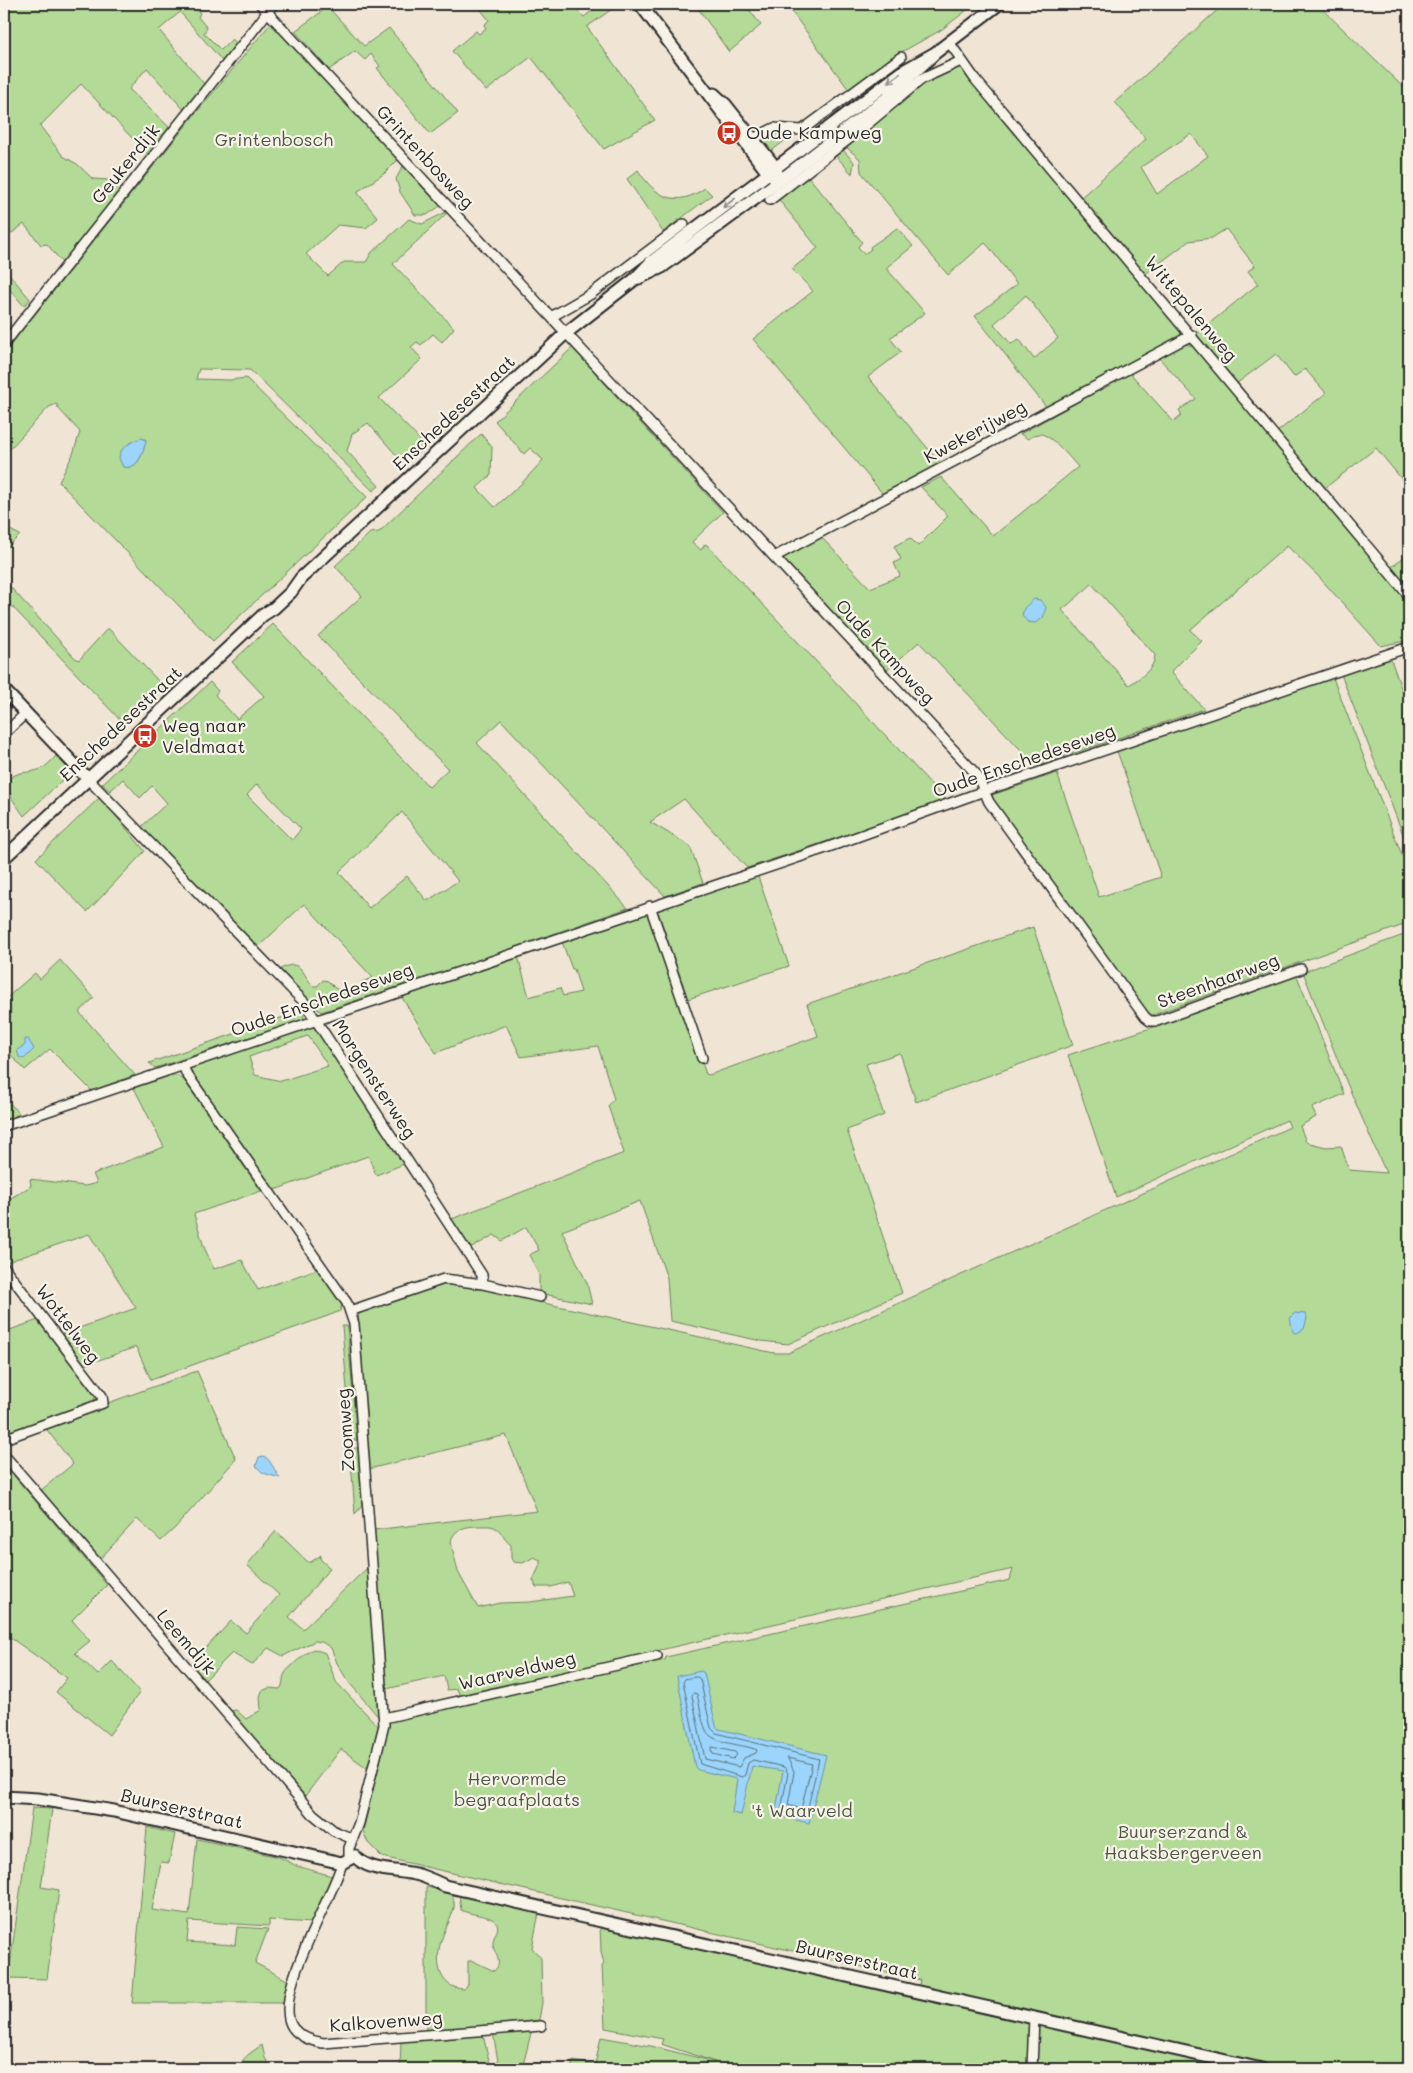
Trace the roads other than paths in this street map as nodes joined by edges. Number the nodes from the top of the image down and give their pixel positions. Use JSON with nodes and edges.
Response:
{"nodes":[{"id":1,"x":260,"y":4,"type":"edge"},
{"id":2,"x":273,"y":4,"type":"edge"},
{"id":3,"x":640,"y":4,"type":"edge"},
{"id":4,"x":999,"y":4,"type":"edge"},
{"id":5,"x":268,"y":12,"type":"junction"},
{"id":6,"x":949,"y":42,"type":"junction"},
{"id":7,"x":935,"y":52,"type":"junction"},
{"id":8,"x":901,"y":57,"type":"dead end"},
{"id":9,"x":961,"y":61,"type":"junction"},
{"id":10,"x":748,"y":142,"type":"junction"},
{"id":11,"x":772,"y":170,"type":"junction"},
{"id":12,"x":779,"y":181,"type":"junction"},
{"id":13,"x":770,"y":200,"type":"dead end"},
{"id":14,"x":684,"y":224,"type":"dead end"},
{"id":15,"x":636,"y":279,"type":"junction"},
{"id":16,"x":551,"y":317,"type":"junction"},
{"id":17,"x":566,"y":333,"type":"junction"},
{"id":18,"x":1192,"y":335,"type":"junction"},
{"id":19,"x":4,"y":344,"type":"edge"},
{"id":20,"x":774,"y":557,"type":"junction"},
{"id":21,"x":1409,"y":596,"type":"edge"},
{"id":22,"x":1409,"y":647,"type":"edge"},
{"id":23,"x":4,"y":690,"type":"edge"},
{"id":24,"x":26,"y":713,"type":"junction"},
{"id":25,"x":4,"y":734,"type":"edge"},
{"id":26,"x":88,"y":779,"type":"junction"},
{"id":27,"x":984,"y":792,"type":"junction"},
{"id":28,"x":4,"y":858,"type":"edge"},
{"id":29,"x":650,"y":906,"type":"junction"},
{"id":30,"x":1301,"y":969,"type":"dead end"},
{"id":31,"x":316,"y":1019,"type":"junction"},
{"id":32,"x":1147,"y":1019,"type":"joint"},
{"id":33,"x":702,"y":1058,"type":"dead end"},
{"id":34,"x":183,"y":1065,"type":"junction"},
{"id":35,"x":4,"y":1126,"type":"edge"},
{"id":36,"x":4,"y":1267,"type":"edge"},
{"id":37,"x":482,"y":1284,"type":"junction"},
{"id":38,"x":540,"y":1297,"type":"dead end"},
{"id":39,"x":350,"y":1311,"type":"junction"},
{"id":40,"x":4,"y":1440,"type":"edge"},
{"id":41,"x":4,"y":1455,"type":"edge"},
{"id":42,"x":656,"y":1656,"type":"dead end"},
{"id":43,"x":384,"y":1718,"type":"junction"},
{"id":44,"x":4,"y":1797,"type":"edge"},
{"id":45,"x":353,"y":1839,"type":"junction"},
{"id":46,"x":349,"y":1859,"type":"junction"},
{"id":47,"x":1034,"y":2017,"type":"junction"},
{"id":48,"x":541,"y":2026,"type":"dead end"},
{"id":49,"x":1032,"y":2069,"type":"edge"},
{"id":50,"x":1262,"y":2069,"type":"edge"}],
"edges":[{"from":1,"to":5,"type":"street","name":"Grintenbosweg"},
{"from":2,"to":5,"type":"street","name":"Geukerdijk"},
{"from":3,"to":10,"type":"main road"},
{"from":4,"to":6,"type":"main road","name":"Enschedesestraat"},
{"from":5,"to":16,"type":"street","name":"Grintenbosweg"},
{"from":5,"to":19,"type":"street","name":"Geukerdijk"},
{"from":6,"to":7,"type":"main road","name":"Enschedesestraat"},
{"from":6,"to":9,"type":"street","name":"Wittepalenweg"},
{"from":7,"to":11,"type":"main road","name":"Enschedesestraat","one_way":true},
{"from":7,"to":12,"type":"main road","name":"Enschedesestraat"},
{"from":8,"to":10,"type":"street"},
{"from":9,"to":13,"type":"street"},
{"from":9,"to":18,"type":"street","name":"Wittepalenweg"},
{"from":10,"to":11,"type":"main road"},
{"from":11,"to":12,"type":"main road"},
{"from":11,"to":15,"type":"main road","name":"Enschedesestraat","one_way":true},
{"from":12,"to":15,"type":"main road","name":"Enschedesestraat"},
{"from":14,"to":16,"type":"street"},
{"from":15,"to":17,"type":"main road","name":"Enschedesestraat"},
{"from":16,"to":17,"type":"street","name":"Grintenbosweg"},
{"from":17,"to":20,"type":"street","name":"Oude Kampweg"},
{"from":17,"to":26,"type":"main road","name":"Enschedesestraat"},
{"from":18,"to":20,"type":"street","name":"Kwekerijweg"},
{"from":18,"to":21,"type":"street","name":"Wittepalenweg"},
{"from":20,"to":27,"type":"street","name":"Oude Kampweg"},
{"from":22,"to":27,"type":"street","name":"Oude Enschedeseweg"},
{"from":23,"to":24,"type":"main road"},
{"from":24,"to":25,"type":"street"},
{"from":24,"to":26,"type":"main road"},
{"from":26,"to":28,"type":"main road","name":"Enschedesestraat"},
{"from":26,"to":31,"type":"street","name":"Morgensterweg"},
{"from":27,"to":29,"type":"street","name":"Oude Enschedeseweg"},
{"from":27,"to":32,"type":"street","name":"Oude Kampweg"},
{"from":29,"to":31,"type":"street","name":"Oude Enschedeseweg"},
{"from":29,"to":33,"type":"street"},
{"from":30,"to":32,"type":"street","name":"Steenhaarweg"},
{"from":31,"to":34,"type":"street","name":"Oude Enschedeseweg"},
{"from":31,"to":37,"type":"street","name":"Morgensterweg"},
{"from":34,"to":35,"type":"street","name":"Oude Enschedeseweg"},
{"from":34,"to":39,"type":"street","name":"Zoomweg"},
{"from":36,"to":40,"type":"street","name":"Wottelweg"},
{"from":37,"to":38,"type":"street"},
{"from":37,"to":39,"type":"street"},
{"from":39,"to":43,"type":"street","name":"Zoomweg"},
{"from":41,"to":45,"type":"street","name":"Leemdijk"},
{"from":42,"to":43,"type":"street","name":"Waarveldweg"},
{"from":43,"to":45,"type":"street","name":"Zoomweg"},
{"from":44,"to":46,"type":"main road","name":"Buurserstraat"},
{"from":45,"to":46,"type":"street","name":"Zoomweg"},
{"from":46,"to":47,"type":"main road","name":"Buurserstraat"},
{"from":46,"to":48,"type":"street","name":"Kalkovenweg"},
{"from":47,"to":49,"type":"street"},
{"from":47,"to":50,"type":"main road","name":"Buurserstraat"}]}
